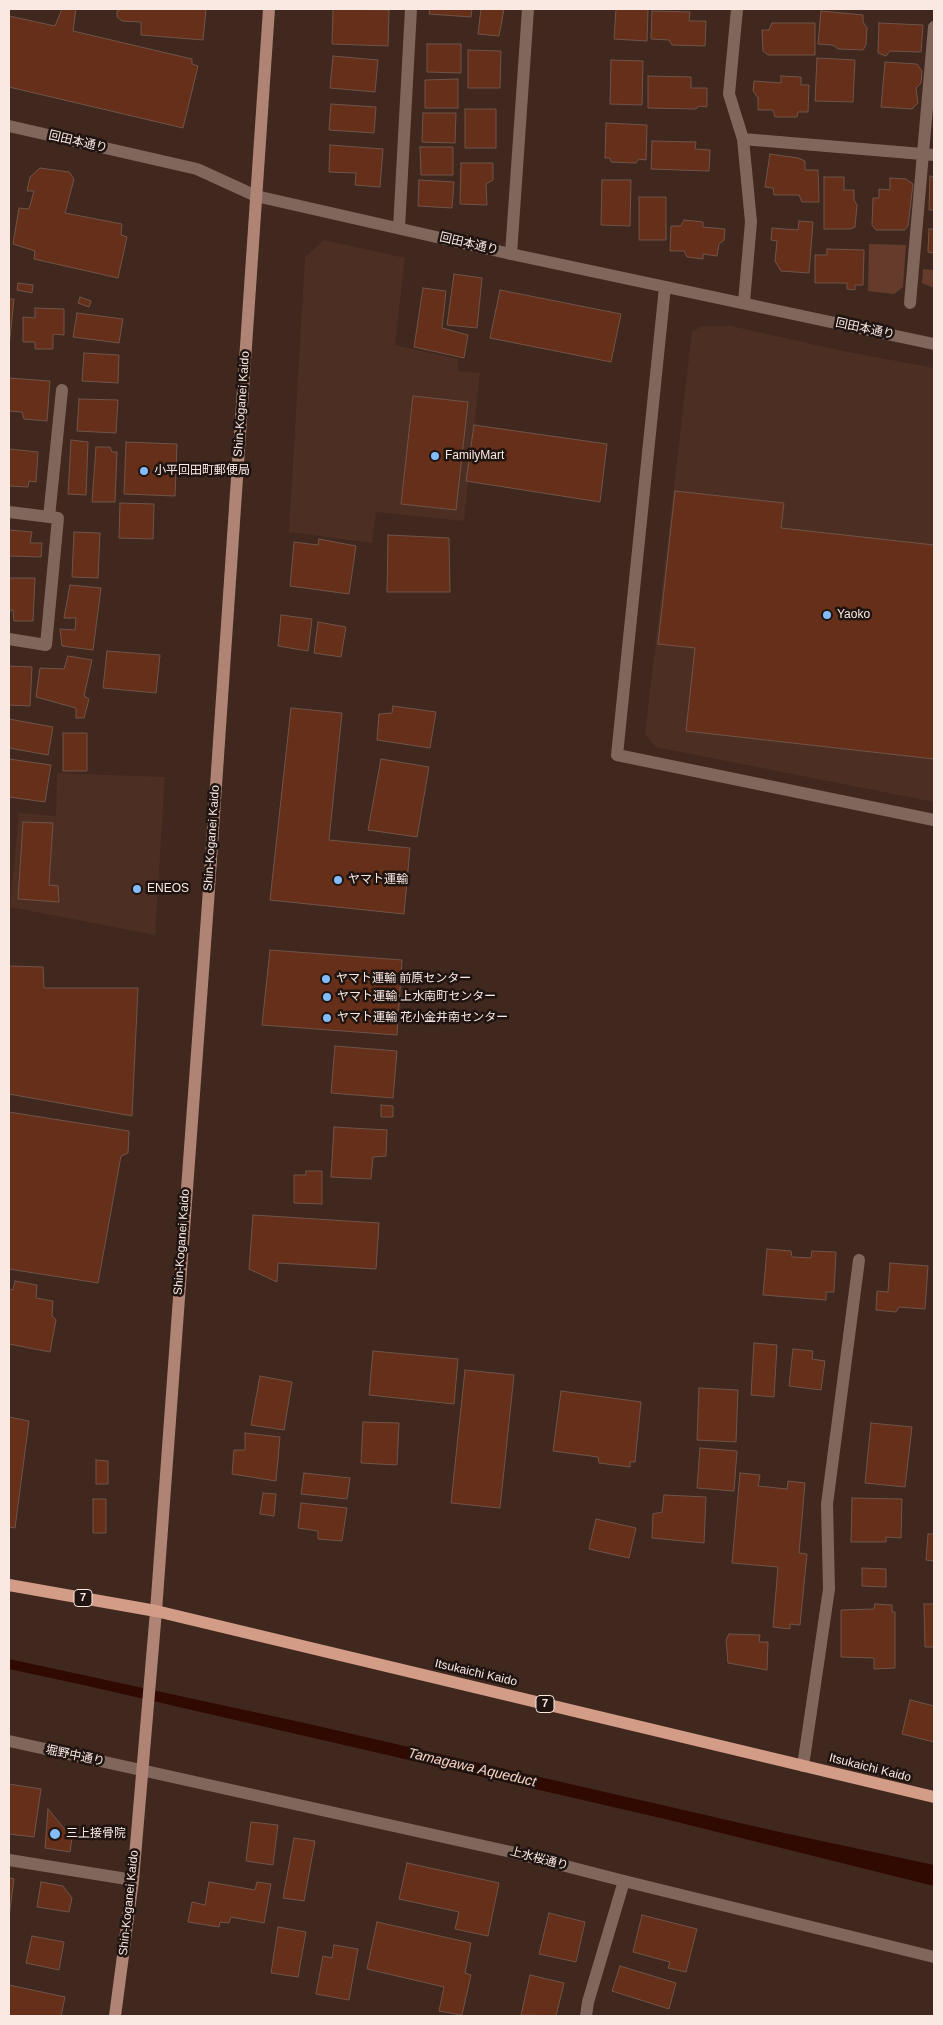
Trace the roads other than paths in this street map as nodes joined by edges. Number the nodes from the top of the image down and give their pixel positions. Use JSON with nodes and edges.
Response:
{"nodes":[{"id":1,"x":269,"y":9,"type":"edge"},
{"id":2,"x":411,"y":9,"type":"edge"},
{"id":3,"x":528,"y":9,"type":"edge"},
{"id":4,"x":737,"y":9,"type":"edge"},
{"id":5,"x":934,"y":27,"type":"edge"},
{"id":6,"x":9,"y":126,"type":"edge"},
{"id":7,"x":743,"y":139,"type":"junction"},
{"id":8,"x":928,"y":154,"type":"edge"},
{"id":9,"x":256,"y":196,"type":"junction"},
{"id":10,"x":398,"y":228,"type":"junction"},
{"id":11,"x":511,"y":254,"type":"junction"},
{"id":12,"x":665,"y":287,"type":"junction"},
{"id":13,"x":744,"y":302,"type":"junction"},
{"id":14,"x":910,"y":302,"type":"dead end"},
{"id":15,"x":934,"y":344,"type":"edge"},
{"id":16,"x":62,"y":390,"type":"dead end"},
{"id":17,"x":9,"y":512,"type":"edge"},
{"id":18,"x":49,"y":517,"type":"junction"},
{"id":19,"x":9,"y":639,"type":"edge"},
{"id":20,"x":934,"y":820,"type":"edge"},
{"id":21,"x":859,"y":1260,"type":"dead end"},
{"id":22,"x":9,"y":1585,"type":"edge"},
{"id":23,"x":156,"y":1611,"type":"junction"},
{"id":24,"x":9,"y":1741,"type":"edge"},
{"id":25,"x":803,"y":1766,"type":"junction"},
{"id":26,"x":141,"y":1770,"type":"junction"},
{"id":27,"x":934,"y":1797,"type":"edge"},
{"id":28,"x":9,"y":1860,"type":"edge"},
{"id":29,"x":133,"y":1880,"type":"junction"},
{"id":30,"x":624,"y":1882,"type":"junction"},
{"id":31,"x":934,"y":1957,"type":"edge"},
{"id":32,"x":115,"y":2016,"type":"edge"},
{"id":33,"x":586,"y":2016,"type":"edge"}],
"edges":[{"from":1,"to":9,"type":"main road","name":"Shin-Koganei Kaido"},
{"from":2,"to":10,"type":"street"},
{"from":3,"to":11,"type":"street"},
{"from":4,"to":7,"type":"street"},
{"from":5,"to":8,"type":"street"},
{"from":6,"to":9,"type":"street","name":"回田本通り"},
{"from":7,"to":8,"type":"street"},
{"from":7,"to":13,"type":"street"},
{"from":8,"to":14,"type":"street"},
{"from":9,"to":10,"type":"street","name":"回田本通り"},
{"from":9,"to":23,"type":"main road","name":"Shin-Koganei Kaido"},
{"from":10,"to":11,"type":"street","name":"回田本通り"},
{"from":11,"to":12,"type":"street","name":"回田本通り"},
{"from":12,"to":13,"type":"street","name":"回田本通り"},
{"from":12,"to":20,"type":"street"},
{"from":13,"to":15,"type":"street","name":"回田本通り"},
{"from":16,"to":18,"type":"street"},
{"from":17,"to":18,"type":"street"},
{"from":18,"to":19,"type":"street"},
{"from":21,"to":25,"type":"street"},
{"from":22,"to":23,"type":"main road","name":"Itsukaichi Kaido","number":"7"},
{"from":23,"to":25,"type":"main road","name":"Itsukaichi Kaido","number":"7"},
{"from":23,"to":26,"type":"main road","name":"Shin-Koganei Kaido"},
{"from":24,"to":26,"type":"street","name":"堀野中通り"},
{"from":25,"to":27,"type":"main road","name":"Itsukaichi Kaido","number":"7"},
{"from":26,"to":29,"type":"main road","name":"Shin-Koganei Kaido"},
{"from":26,"to":30,"type":"street","name":"上水桜通り"},
{"from":28,"to":29,"type":"street"},
{"from":29,"to":32,"type":"main road","name":"Shin-Koganei Kaido"},
{"from":30,"to":31,"type":"street","name":"上水桜通り"},
{"from":30,"to":33,"type":"street"}]}
